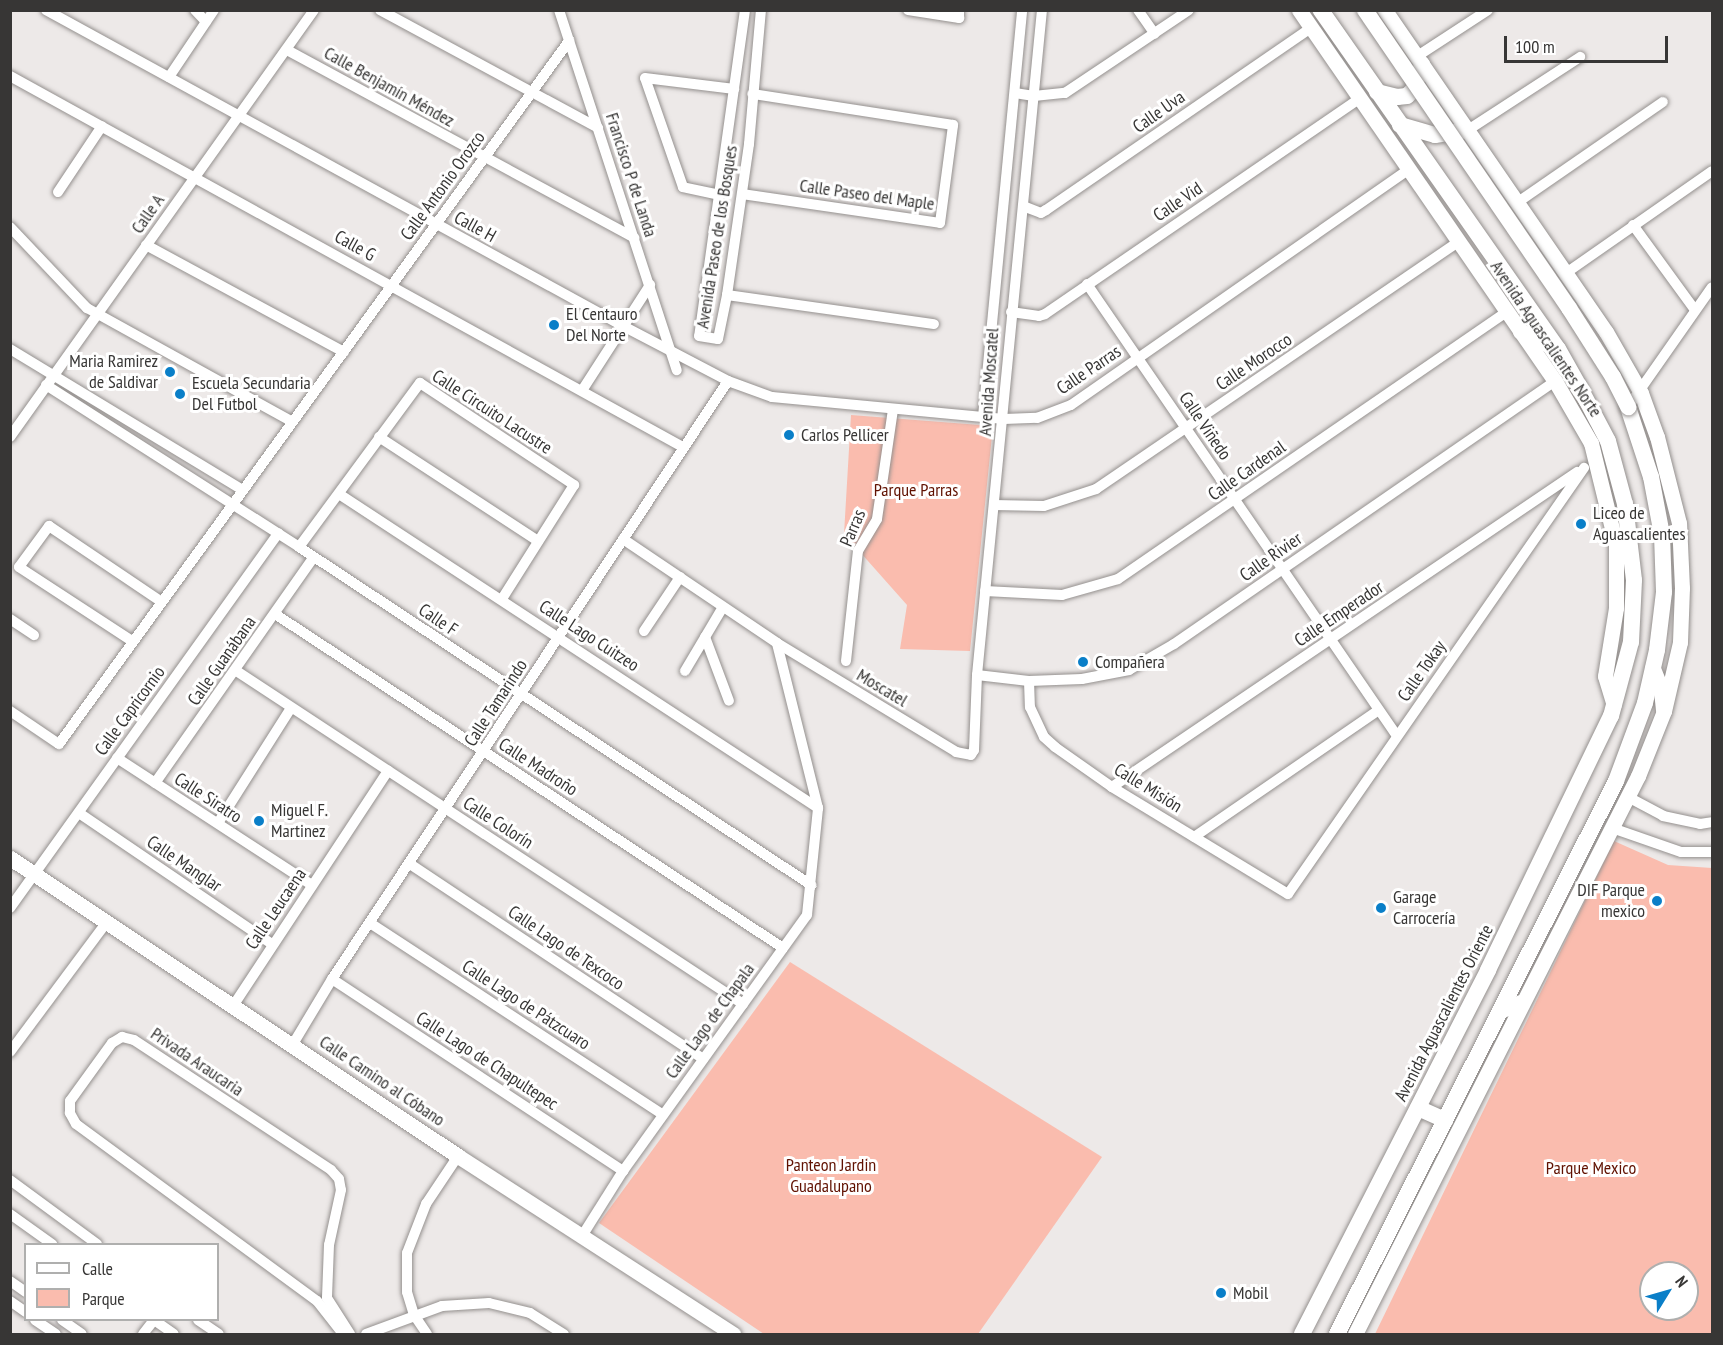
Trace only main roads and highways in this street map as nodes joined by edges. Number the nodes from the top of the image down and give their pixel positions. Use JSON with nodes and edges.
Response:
{"nodes":[{"id":1,"x":1321,"y":10,"type":"edge"},
{"id":2,"x":1365,"y":10,"type":"edge"},
{"id":3,"x":1419,"y":61,"type":"road end"},
{"id":4,"x":1377,"y":92,"type":"junction"},
{"id":5,"x":1400,"y":125,"type":"junction"},
{"id":6,"x":1468,"y":130,"type":"road end"},
{"id":7,"x":1521,"y":332,"type":"road end"},
{"id":8,"x":1557,"y":349,"type":"junction"},
{"id":9,"x":1653,"y":668,"type":"junction"},
{"id":10,"x":1614,"y":705,"type":"joint"},
{"id":11,"x":1664,"y":711,"type":"road end"},
{"id":12,"x":1521,"y":1003,"type":"road end"},
{"id":13,"x":1500,"y":1011,"type":"junction"},
{"id":14,"x":1418,"y":1108,"type":"junction"},
{"id":15,"x":1445,"y":1120,"type":"junction"},
{"id":16,"x":1302,"y":1335,"type":"edge"},
{"id":17,"x":1337,"y":1335,"type":"edge"}],
"edges":[{"from":1,"to":4,"type":"main road","name":"Avenida Aguascalientes Norte"},
{"from":2,"to":9,"type":"main road","name":"Avenida Aguascalientes Norte","bridge":true},
{"from":3,"to":4,"type":"main road"},
{"from":4,"to":5,"type":"main road","name":"Avenida Aguascalientes Norte"},
{"from":5,"to":6,"type":"main road"},
{"from":5,"to":8,"type":"main road","name":"Avenida Aguascalientes Norte"},
{"from":7,"to":8,"type":"main road"},
{"from":8,"to":10,"type":"main road","name":"Avenida Aguascalientes Norte"},
{"from":9,"to":11,"type":"main road"},
{"from":9,"to":13,"type":"main road","name":"Avenida Aguascalientes Norte"},
{"from":10,"to":14,"type":"main road","name":"Avenida Aguascalientes Oriente"},
{"from":12,"to":13,"type":"main road"},
{"from":13,"to":15,"type":"main road"},
{"from":14,"to":15,"type":"main road"},
{"from":14,"to":16,"type":"main road","name":"Avenida Aguascalientes Oriente"},
{"from":15,"to":17,"type":"main road"}]}
